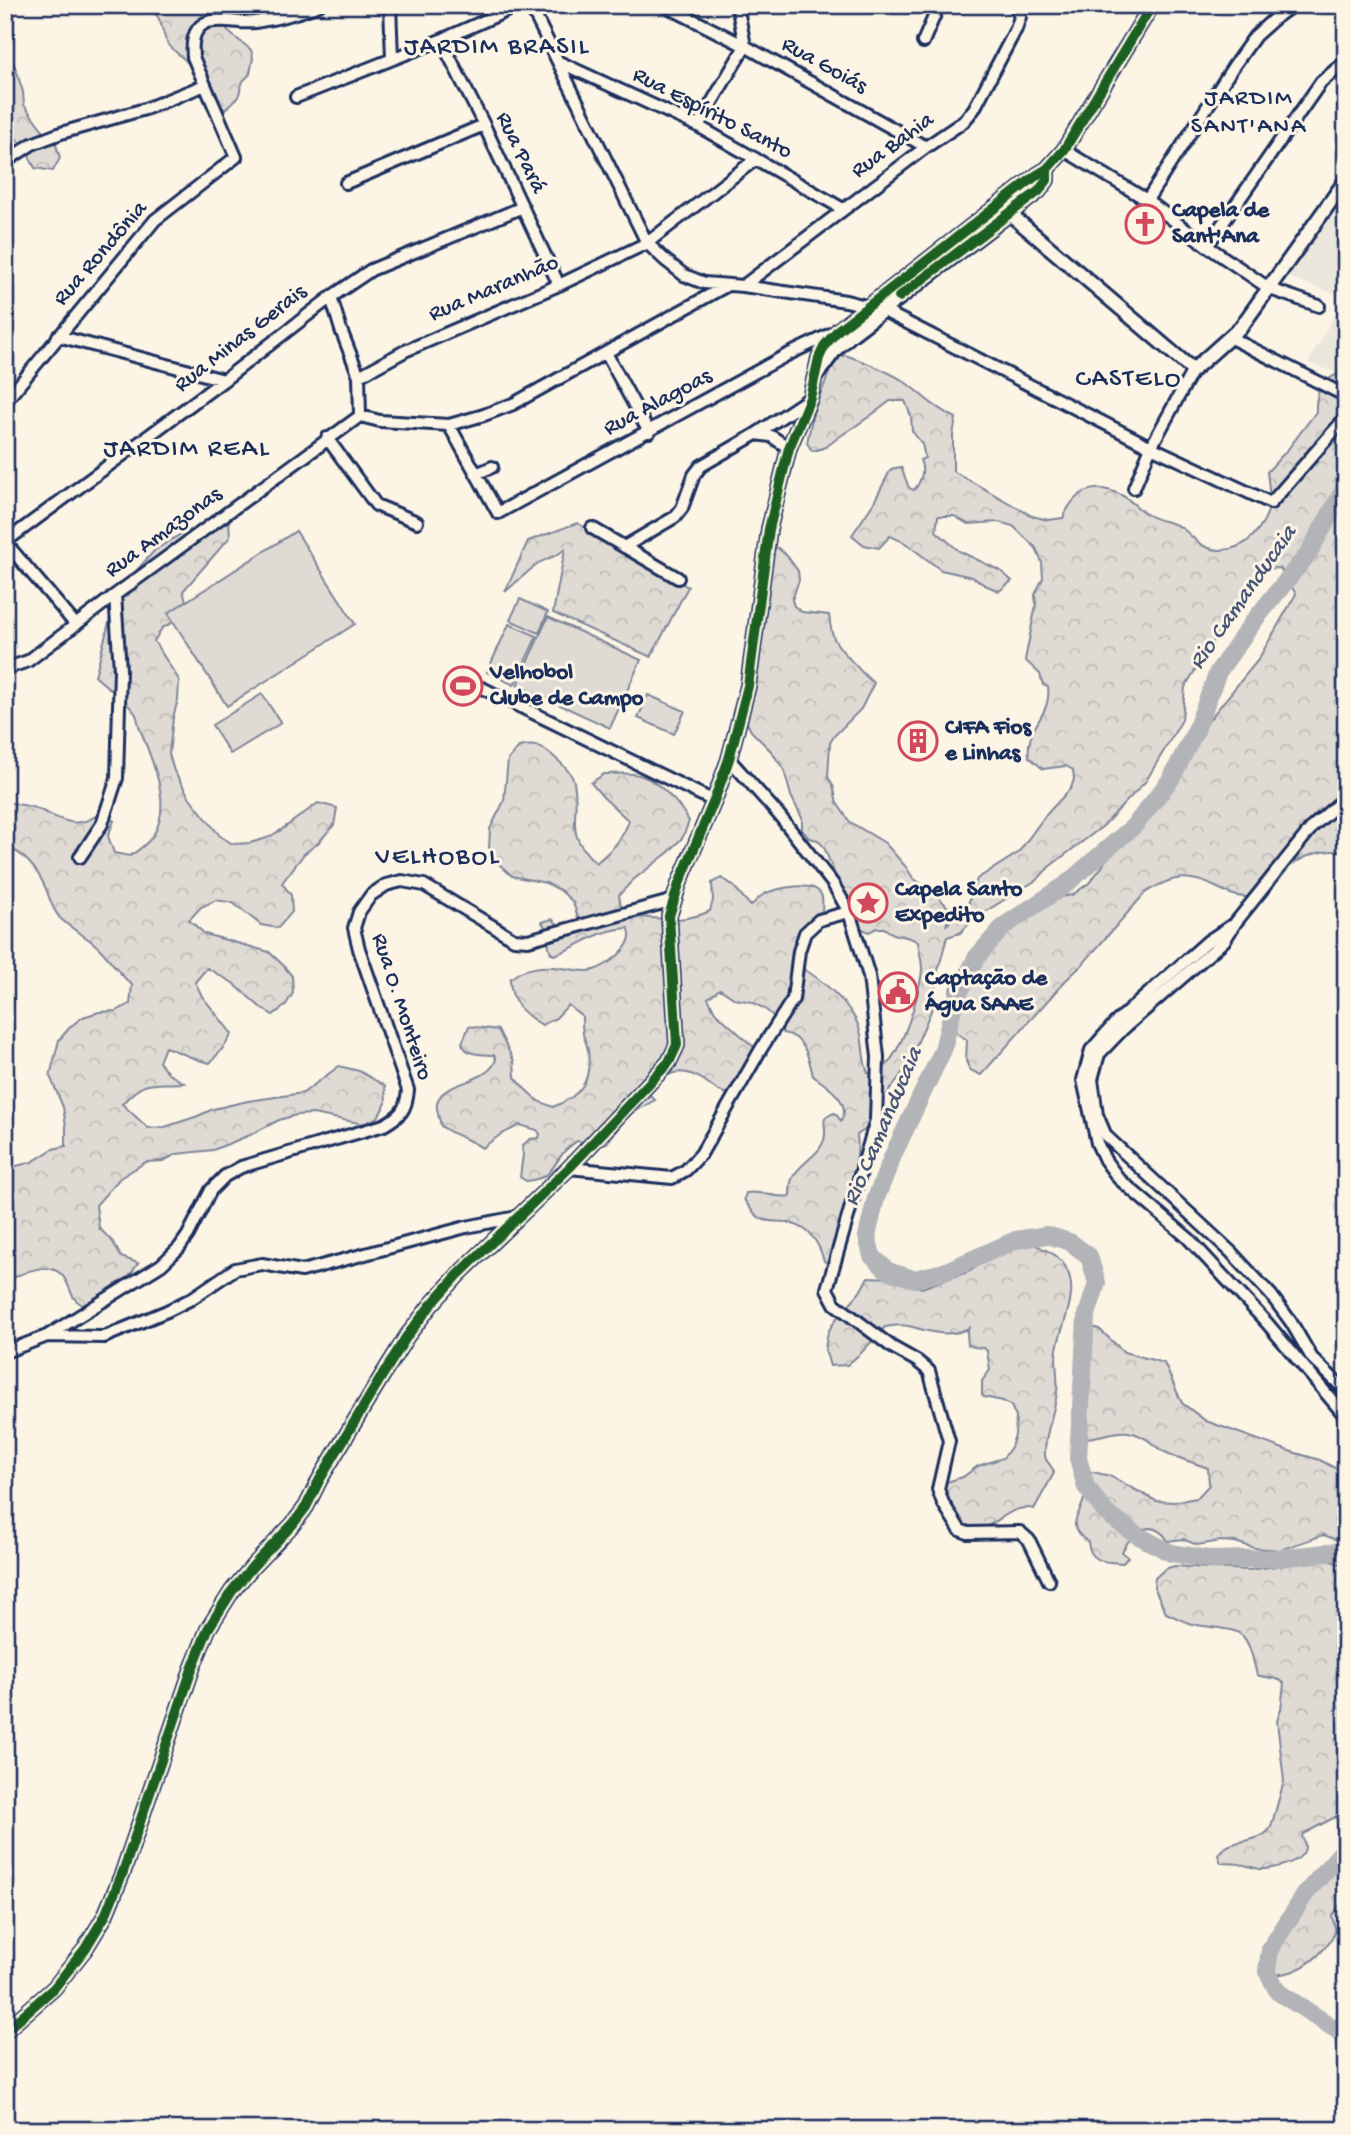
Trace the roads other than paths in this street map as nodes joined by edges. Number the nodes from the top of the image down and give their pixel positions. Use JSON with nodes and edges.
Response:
{"nodes":[{"id":1,"x":318,"y":5,"type":"edge"},
{"id":2,"x":390,"y":5,"type":"edge"},
{"id":3,"x":520,"y":5,"type":"edge"},
{"id":4,"x":530,"y":5,"type":"edge"},
{"id":5,"x":664,"y":5,"type":"edge"},
{"id":6,"x":737,"y":5,"type":"edge"},
{"id":7,"x":939,"y":5,"type":"edge"},
{"id":8,"x":1015,"y":5,"type":"edge"},
{"id":9,"x":1152,"y":5,"type":"edge"},
{"id":10,"x":1293,"y":5,"type":"edge"},
{"id":11,"x":441,"y":40,"type":"junction"},
{"id":12,"x":923,"y":42,"type":"dead end"},
{"id":13,"x":745,"y":46,"type":"junction"},
{"id":14,"x":392,"y":58,"type":"junction"},
{"id":15,"x":1346,"y":61,"type":"edge"},
{"id":16,"x":559,"y":62,"type":"junction"},
{"id":17,"x":205,"y":85,"type":"junction"},
{"id":18,"x":296,"y":97,"type":"dead end"},
{"id":19,"x":484,"y":125,"type":"junction"},
{"id":20,"x":698,"y":126,"type":"junction"},
{"id":21,"x":926,"y":147,"type":"junction"},
{"id":22,"x":1065,"y":150,"type":"junction"},
{"id":23,"x":757,"y":159,"type":"junction"},
{"id":24,"x":5,"y":162,"type":"edge"},
{"id":25,"x":1346,"y":180,"type":"edge"},
{"id":26,"x":346,"y":183,"type":"dead end"},
{"id":27,"x":1147,"y":200,"type":"junction"},
{"id":28,"x":523,"y":207,"type":"junction"},
{"id":29,"x":843,"y":209,"type":"junction"},
{"id":30,"x":1005,"y":209,"type":"junction"},
{"id":31,"x":647,"y":243,"type":"junction"},
{"id":32,"x":1207,"y":246,"type":"junction"},
{"id":33,"x":559,"y":285,"type":"junction"},
{"id":34,"x":727,"y":285,"type":"junction"},
{"id":35,"x":743,"y":286,"type":"junction"},
{"id":36,"x":1270,"y":289,"type":"junction"},
{"id":37,"x":331,"y":296,"type":"junction"},
{"id":38,"x":869,"y":306,"type":"junction"},
{"id":39,"x":1319,"y":306,"type":"dead end"},
{"id":40,"x":883,"y":310,"type":"junction"},
{"id":41,"x":843,"y":334,"type":"junction"},
{"id":42,"x":58,"y":336,"type":"junction"},
{"id":43,"x":1229,"y":337,"type":"junction"},
{"id":44,"x":606,"y":353,"type":"junction"},
{"id":45,"x":1193,"y":370,"type":"junction"},
{"id":46,"x":359,"y":376,"type":"junction"},
{"id":47,"x":224,"y":380,"type":"junction"},
{"id":48,"x":1346,"y":396,"type":"edge"},
{"id":49,"x":810,"y":398,"type":"junction"},
{"id":50,"x":5,"y":402,"type":"edge"},
{"id":51,"x":360,"y":416,"type":"junction"},
{"id":52,"x":1346,"y":417,"type":"edge"},
{"id":53,"x":449,"y":425,"type":"junction"},
{"id":54,"x":649,"y":432,"type":"junction"},
{"id":55,"x":756,"y":434,"type":"junction"},
{"id":56,"x":327,"y":438,"type":"junction"},
{"id":57,"x":1151,"y":447,"type":"junction"},
{"id":58,"x":789,"y":448,"type":"junction"},
{"id":59,"x":492,"y":467,"type":"dead end"},
{"id":60,"x":476,"y":474,"type":"junction"},
{"id":61,"x":1133,"y":488,"type":"dead end"},
{"id":62,"x":417,"y":522,"type":"dead end"},
{"id":63,"x":592,"y":528,"type":"dead end"},
{"id":64,"x":5,"y":542,"type":"edge"},
{"id":65,"x":624,"y":547,"type":"junction"},
{"id":66,"x":677,"y":578,"type":"dead end"},
{"id":67,"x":115,"y":595,"type":"junction"},
{"id":68,"x":76,"y":625,"type":"junction"},
{"id":69,"x":5,"y":669,"type":"edge"},
{"id":70,"x":482,"y":688,"type":"dead end"},
{"id":71,"x":729,"y":759,"type":"junction"},
{"id":72,"x":1346,"y":797,"type":"edge"},
{"id":73,"x":714,"y":801,"type":"junction"},
{"id":74,"x":80,"y":857,"type":"dead end"},
{"id":75,"x":674,"y":900,"type":"junction"},
{"id":76,"x":849,"y":912,"type":"junction"},
{"id":77,"x":1236,"y":922,"type":"junction"},
{"id":78,"x":1106,"y":1136,"type":"junction"},
{"id":79,"x":1105,"y":1160,"type":"junction"},
{"id":80,"x":569,"y":1168,"type":"junction"},
{"id":81,"x":517,"y":1217,"type":"junction"},
{"id":82,"x":47,"y":1336,"type":"junction"},
{"id":83,"x":5,"y":1352,"type":"edge"},
{"id":84,"x":1346,"y":1391,"type":"edge"},
{"id":85,"x":1346,"y":1417,"type":"edge"},
{"id":86,"x":1049,"y":1581,"type":"dead end"},
{"id":87,"x":5,"y":2031,"type":"edge"}],
"edges":[{"from":1,"to":17,"type":"street","name":"Rua Rondônia"},
{"from":2,"to":14,"type":"street"},
{"from":3,"to":11,"type":"street"},
{"from":4,"to":16,"type":"street"},
{"from":5,"to":13,"type":"street","name":"Rua Goiás"},
{"from":6,"to":13,"type":"street"},
{"from":7,"to":12,"type":"street"},
{"from":8,"to":21,"type":"street","name":"Rua Bahia"},
{"from":9,"to":22,"type":"street"},
{"from":10,"to":27,"type":"street"},
{"from":11,"to":14,"type":"street"},
{"from":11,"to":19,"type":"street","name":"Rua Pará"},
{"from":13,"to":20,"type":"street"},
{"from":13,"to":21,"type":"street","name":"Rua Goiás"},
{"from":14,"to":18,"type":"street"},
{"from":15,"to":32,"type":"street"},
{"from":16,"to":20,"type":"street","name":"Rua Espírito Santo"},
{"from":16,"to":31,"type":"street"},
{"from":17,"to":24,"type":"street"},
{"from":17,"to":42,"type":"street","name":"Rua Rondônia"},
{"from":19,"to":26,"type":"street"},
{"from":19,"to":28,"type":"street","name":"Rua Pará"},
{"from":20,"to":23,"type":"street","name":"Rua Espírito Santo"},
{"from":21,"to":29,"type":"street","name":"Rua Bahia"},
{"from":22,"to":27,"type":"street"},
{"from":22,"to":30,"type":"street"},
{"from":23,"to":29,"type":"street","name":"Rua Espírito Santo"},
{"from":23,"to":31,"type":"street","name":"Rua Maranhão"},
{"from":25,"to":36,"type":"street"},
{"from":27,"to":32,"type":"street"},
{"from":28,"to":33,"type":"street","name":"Rua Pará"},
{"from":28,"to":37,"type":"street","name":"Rua Minas Gerais"},
{"from":29,"to":35,"type":"street","name":"Rua Bahia"},
{"from":30,"to":38,"type":"street"},
{"from":30,"to":40,"type":"street"},
{"from":30,"to":45,"type":"street"},
{"from":31,"to":33,"type":"street","name":"Rua Maranhão"},
{"from":31,"to":34,"type":"street"},
{"from":32,"to":36,"type":"street"},
{"from":33,"to":46,"type":"street","name":"Rua Maranhão"},
{"from":34,"to":35,"type":"street"},
{"from":34,"to":44,"type":"street"},
{"from":35,"to":38,"type":"street"},
{"from":36,"to":39,"type":"street"},
{"from":36,"to":43,"type":"street"},
{"from":37,"to":46,"type":"street"},
{"from":37,"to":47,"type":"street","name":"Rua Minas Gerais"},
{"from":38,"to":40,"type":"street"},
{"from":38,"to":41,"type":"street"},
{"from":40,"to":41,"type":"street"},
{"from":40,"to":57,"type":"street"},
{"from":41,"to":49,"type":"street"},
{"from":41,"to":54,"type":"street","name":"Rua Alagoas"},
{"from":42,"to":47,"type":"street"},
{"from":42,"to":50,"type":"street","name":"Rua Rondônia"},
{"from":43,"to":45,"type":"street"},
{"from":43,"to":48,"type":"street"},
{"from":44,"to":53,"type":"street"},
{"from":44,"to":54,"type":"street"},
{"from":45,"to":57,"type":"street"},
{"from":46,"to":51,"type":"street"},
{"from":47,"to":64,"type":"street","name":"Rua Minas Gerais"},
{"from":49,"to":55,"type":"street"},
{"from":49,"to":58,"type":"street"},
{"from":51,"to":53,"type":"street"},
{"from":51,"to":56,"type":"street","name":"Rua Amazonas"},
{"from":52,"to":57,"type":"street"},
{"from":53,"to":60,"type":"street"},
{"from":54,"to":60,"type":"street","name":"Rua Alagoas"},
{"from":55,"to":58,"type":"street"},
{"from":55,"to":65,"type":"street"},
{"from":56,"to":62,"type":"street"},
{"from":56,"to":67,"type":"street","name":"Rua Amazonas"},
{"from":57,"to":61,"type":"street"},
{"from":58,"to":71,"type":"street"},
{"from":59,"to":60,"type":"street"},
{"from":63,"to":65,"type":"street"},
{"from":64,"to":68,"type":"street"},
{"from":65,"to":66,"type":"street"},
{"from":67,"to":68,"type":"street","name":"Rua Amazonas"},
{"from":67,"to":74,"type":"street"},
{"from":68,"to":69,"type":"street","name":"Rua Amazonas"},
{"from":70,"to":73,"type":"street"},
{"from":71,"to":73,"type":"street"},
{"from":71,"to":76,"type":"street"},
{"from":72,"to":77,"type":"street"},
{"from":73,"to":75,"type":"street"},
{"from":75,"to":80,"type":"street"},
{"from":75,"to":82,"type":"street","name":"Rua O. Monteiro"},
{"from":76,"to":80,"type":"street"},
{"from":76,"to":86,"type":"street"},
{"from":77,"to":78,"type":"street"},
{"from":77,"to":79,"type":"street"},
{"from":78,"to":79,"type":"street"},
{"from":78,"to":84,"type":"street"},
{"from":79,"to":85,"type":"street"},
{"from":80,"to":81,"type":"street"},
{"from":81,"to":82,"type":"street"},
{"from":81,"to":87,"type":"street"},
{"from":82,"to":83,"type":"street"}]}
